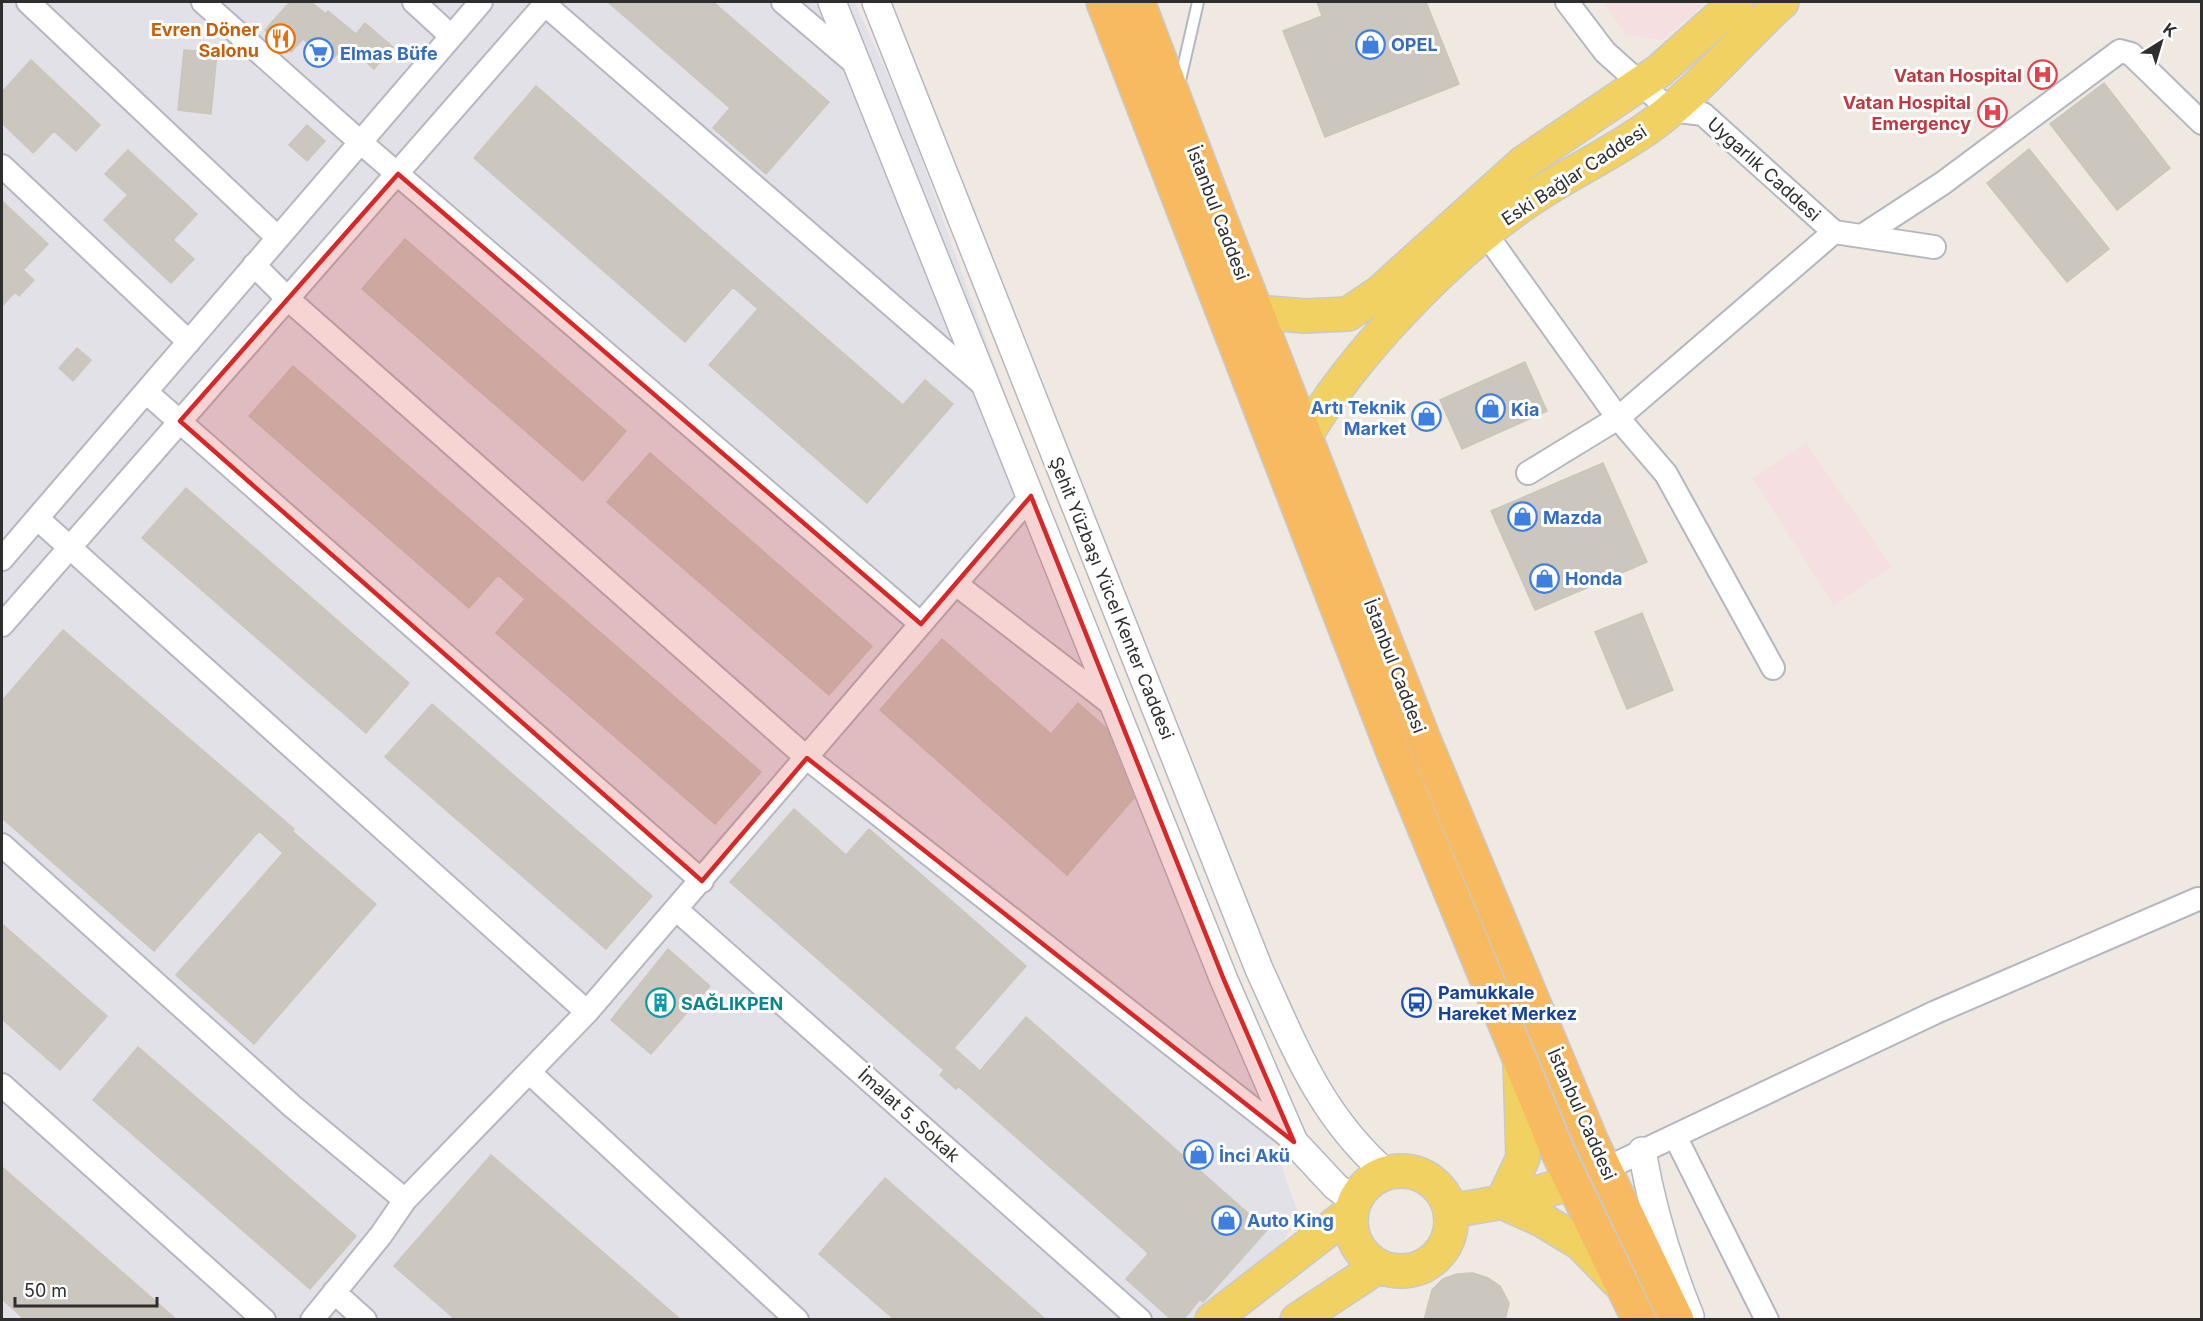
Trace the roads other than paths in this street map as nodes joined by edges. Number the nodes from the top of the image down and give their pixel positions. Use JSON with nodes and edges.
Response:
{"nodes":[{"id":1,"x":28,"y":2,"type":"edge"},
{"id":2,"x":414,"y":2,"type":"edge"},
{"id":3,"x":481,"y":2,"type":"edge"},
{"id":4,"x":544,"y":2,"type":"edge"},
{"id":5,"x":783,"y":2,"type":"edge"},
{"id":6,"x":832,"y":2,"type":"edge"},
{"id":7,"x":876,"y":2,"type":"edge"},
{"id":8,"x":1103,"y":2,"type":"edge"},
{"id":9,"x":1138,"y":2,"type":"edge"},
{"id":10,"x":1197,"y":2,"type":"edge"},
{"id":11,"x":1567,"y":2,"type":"edge"},
{"id":12,"x":1736,"y":2,"type":"edge"},
{"id":13,"x":1782,"y":2,"type":"edge"},
{"id":14,"x":215,"y":5,"type":"edge"},
{"id":15,"x":451,"y":36,"type":"junction"},
{"id":16,"x":857,"y":65,"type":"junction"},
{"id":17,"x":1639,"y":82,"type":"junction"},
{"id":18,"x":1175,"y":100,"type":"junction"},
{"id":19,"x":1670,"y":110,"type":"junction"},
{"id":20,"x":2202,"y":123,"type":"edge"},
{"id":21,"x":359,"y":141,"type":"junction"},
{"id":22,"x":2,"y":166,"type":"edge"},
{"id":23,"x":398,"y":174,"type":"junction"},
{"id":24,"x":1834,"y":232,"type":"junction"},
{"id":25,"x":1486,"y":234,"type":"junction"},
{"id":26,"x":1862,"y":236,"type":"junction"},
{"id":27,"x":277,"y":237,"type":"junction"},
{"id":28,"x":1934,"y":247,"type":"dead end"},
{"id":29,"x":254,"y":265,"type":"junction"},
{"id":30,"x":288,"y":299,"type":"junction"},
{"id":31,"x":1256,"y":312,"type":"junction"},
{"id":32,"x":189,"y":342,"type":"junction"},
{"id":33,"x":987,"y":388,"type":"junction"},
{"id":34,"x":146,"y":392,"type":"junction"},
{"id":35,"x":1618,"y":418,"type":"junction"},
{"id":36,"x":180,"y":421,"type":"junction"},
{"id":37,"x":1305,"y":437,"type":"junction"},
{"id":38,"x":1528,"y":473,"type":"dead end"},
{"id":39,"x":1031,"y":496,"type":"junction"},
{"id":40,"x":38,"y":519,"type":"junction"},
{"id":41,"x":69,"y":546,"type":"junction"},
{"id":42,"x":2,"y":559,"type":"edge"},
{"id":43,"x":956,"y":584,"type":"junction"},
{"id":44,"x":921,"y":624,"type":"junction"},
{"id":45,"x":2,"y":625,"type":"edge"},
{"id":46,"x":1773,"y":668,"type":"dead end"},
{"id":47,"x":1114,"y":706,"type":"junction"},
{"id":48,"x":807,"y":758,"type":"junction"},
{"id":49,"x":2,"y":845,"type":"edge"},
{"id":50,"x":702,"y":881,"type":"junction"},
{"id":51,"x":2198,"y":899,"type":"dead end"},
{"id":52,"x":677,"y":910,"type":"junction"},
{"id":53,"x":587,"y":1012,"type":"junction"},
{"id":54,"x":1520,"y":1059,"type":"junction"},
{"id":55,"x":530,"y":1073,"type":"junction"},
{"id":56,"x":2,"y":1085,"type":"edge"},
{"id":57,"x":1674,"y":1136,"type":"junction"},
{"id":58,"x":1294,"y":1142,"type":"junction"},
{"id":59,"x":1642,"y":1151,"type":"junction"},
{"id":60,"x":1605,"y":1169,"type":"junction"},
{"id":61,"x":1386,"y":1173,"type":"junction"},
{"id":62,"x":1573,"y":1183,"type":"junction"},
{"id":63,"x":405,"y":1200,"type":"junction"},
{"id":64,"x":1502,"y":1202,"type":"junction"},
{"id":65,"x":1353,"y":1207,"type":"junction"},
{"id":66,"x":1451,"y":1210,"type":"junction"},
{"id":67,"x":1378,"y":1266,"type":"junction"},
{"id":68,"x":1623,"y":1287,"type":"junction"},
{"id":69,"x":334,"y":1292,"type":"junction"},
{"id":70,"x":264,"y":1320,"type":"edge"},
{"id":71,"x":312,"y":1320,"type":"edge"},
{"id":72,"x":364,"y":1320,"type":"edge"},
{"id":73,"x":797,"y":1320,"type":"edge"},
{"id":74,"x":1140,"y":1320,"type":"edge"},
{"id":75,"x":1212,"y":1320,"type":"edge"},
{"id":76,"x":1297,"y":1320,"type":"edge"},
{"id":77,"x":1639,"y":1320,"type":"edge"},
{"id":78,"x":1677,"y":1320,"type":"edge"},
{"id":79,"x":1692,"y":1320,"type":"edge"},
{"id":80,"x":1767,"y":1320,"type":"edge"}],
"edges":[{"from":1,"to":27,"type":"street"},
{"from":2,"to":15,"type":"street"},
{"from":3,"to":15,"type":"street"},
{"from":4,"to":23,"type":"street"},
{"from":4,"to":33,"type":"street"},
{"from":5,"to":16,"type":"street"},
{"from":6,"to":16,"type":"street","name":"Şehit Yüzbaşı Yücel Kenter Caddesi"},
{"from":7,"to":61,"type":"street","name":"Şehit Yüzbaşı Yücel Kenter Caddesi"},
{"from":8,"to":54,"type":"highway","name":"İstanbul Caddesi"},
{"from":9,"to":18,"type":"highway","name":"İstanbul Caddesi"},
{"from":10,"to":18,"type":"lane"},
{"from":11,"to":17,"type":"street"},
{"from":12,"to":17,"type":"main road","name":"Eski Bağlar Caddesi"},
{"from":13,"to":19,"type":"main road","name":"Eski Bağlar Caddesi"},
{"from":14,"to":21,"type":"street"},
{"from":15,"to":21,"type":"street"},
{"from":16,"to":33,"type":"street","name":"Şehit Yüzbaşı Yücel Kenter Caddesi"},
{"from":17,"to":19,"type":"street"},
{"from":17,"to":31,"type":"main road","name":"Eski Bağlar Caddesi"},
{"from":18,"to":31,"type":"highway","name":"İstanbul Caddesi"},
{"from":19,"to":24,"type":"street","name":"Uygarlık Caddesi"},
{"from":19,"to":25,"type":"main road","name":"Eski Bağlar Caddesi"},
{"from":20,"to":26,"type":"street"},
{"from":21,"to":23,"type":"street"},
{"from":21,"to":27,"type":"street"},
{"from":22,"to":32,"type":"street"},
{"from":23,"to":30,"type":"street"},
{"from":23,"to":44,"type":"street"},
{"from":24,"to":26,"type":"street","name":"Uygarlık Caddesi"},
{"from":24,"to":35,"type":"street"},
{"from":25,"to":35,"type":"street"},
{"from":25,"to":37,"type":"main road","name":"Eski Bağlar Caddesi"},
{"from":26,"to":28,"type":"street","name":"Uygarlık Caddesi"},
{"from":27,"to":29,"type":"street"},
{"from":29,"to":30,"type":"street"},
{"from":29,"to":32,"type":"street"},
{"from":30,"to":36,"type":"street"},
{"from":30,"to":48,"type":"street"},
{"from":31,"to":37,"type":"highway","name":"İstanbul Caddesi"},
{"from":32,"to":34,"type":"street"},
{"from":33,"to":39,"type":"street","name":"Şehit Yüzbaşı Yücel Kenter Caddesi"},
{"from":34,"to":36,"type":"street"},
{"from":34,"to":40,"type":"street"},
{"from":35,"to":38,"type":"street"},
{"from":35,"to":46,"type":"street"},
{"from":36,"to":41,"type":"street"},
{"from":36,"to":50,"type":"street"},
{"from":37,"to":60,"type":"highway","name":"İstanbul Caddesi"},
{"from":39,"to":43,"type":"street"},
{"from":39,"to":47,"type":"street","name":"Şehit Yüzbaşı Yücel Kenter Caddesi"},
{"from":40,"to":41,"type":"street"},
{"from":40,"to":42,"type":"street"},
{"from":41,"to":45,"type":"street"},
{"from":41,"to":53,"type":"street"},
{"from":43,"to":44,"type":"street"},
{"from":43,"to":47,"type":"street"},
{"from":44,"to":48,"type":"street"},
{"from":47,"to":58,"type":"street","name":"Şehit Yüzbaşı Yücel Kenter Caddesi"},
{"from":48,"to":50,"type":"street"},
{"from":48,"to":58,"type":"street"},
{"from":49,"to":63,"type":"street"},
{"from":50,"to":52,"type":"street"},
{"from":51,"to":57,"type":"street"},
{"from":52,"to":53,"type":"street"},
{"from":52,"to":74,"type":"street","name":"İmalat 5. Sokak"},
{"from":53,"to":55,"type":"street"},
{"from":54,"to":62,"type":"highway","name":"İstanbul Caddesi"},
{"from":54,"to":64,"type":"main road"},
{"from":55,"to":63,"type":"street"},
{"from":55,"to":73,"type":"street"},
{"from":56,"to":70,"type":"street"},
{"from":57,"to":59,"type":"street"},
{"from":57,"to":80,"type":"street"},
{"from":58,"to":65,"type":"street","name":"Şehit Yüzbaşı Yücel Kenter Caddesi"},
{"from":59,"to":60,"type":"street"},
{"from":59,"to":79,"type":"street"},
{"from":60,"to":62,"type":"highway"},
{"from":60,"to":78,"type":"highway","name":"İstanbul Caddesi"},
{"from":61,"to":65,"type":"main road"},
{"from":61,"to":66,"type":"main road"},
{"from":62,"to":64,"type":"main road"},
{"from":62,"to":68,"type":"highway","name":"İstanbul Caddesi"},
{"from":63,"to":69,"type":"street"},
{"from":64,"to":66,"type":"main road"},
{"from":64,"to":68,"type":"main road"},
{"from":65,"to":67,"type":"main road"},
{"from":65,"to":75,"type":"main road"},
{"from":66,"to":67,"type":"main road"},
{"from":67,"to":76,"type":"main road"},
{"from":68,"to":77,"type":"highway","name":"İstanbul Caddesi"},
{"from":69,"to":71,"type":"street"},
{"from":69,"to":72,"type":"street"}]}
